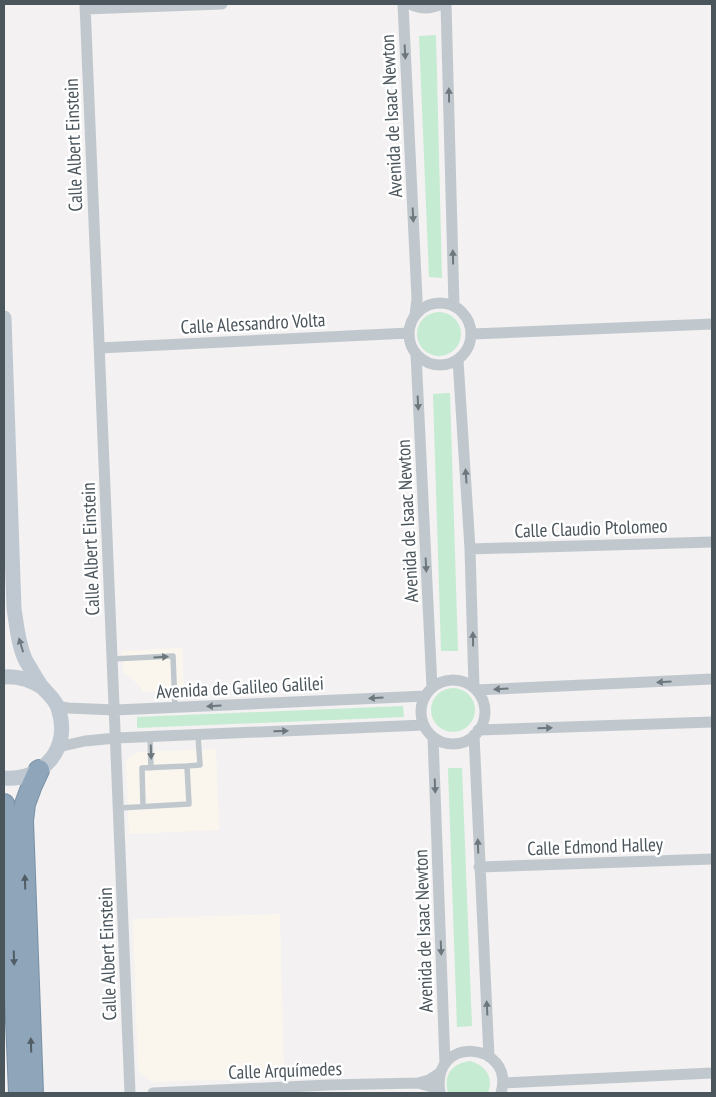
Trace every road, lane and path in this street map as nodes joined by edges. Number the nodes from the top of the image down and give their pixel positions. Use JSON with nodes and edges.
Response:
{"nodes":[{"id":1,"x":222,"y":4,"type":"edge"},
{"id":2,"x":403,"y":4,"type":"edge"},
{"id":3,"x":410,"y":4,"type":"edge"},
{"id":4,"x":441,"y":4,"type":"edge"},
{"id":5,"x":446,"y":4,"type":"edge"},
{"id":6,"x":85,"y":6,"type":"edge"},
{"id":7,"x":454,"y":306,"type":"junction"},
{"id":8,"x":415,"y":315,"type":"junction"},
{"id":9,"x":4,"y":318,"type":"edge"},
{"id":10,"x":712,"y":324,"type":"edge"},
{"id":11,"x":409,"y":333,"type":"junction"},
{"id":12,"x":472,"y":334,"type":"junction"},
{"id":13,"x":100,"y":348,"type":"junction"},
{"id":14,"x":416,"y":354,"type":"junction"},
{"id":15,"x":458,"y":360,"type":"junction"},
{"id":16,"x":712,"y":542,"type":"edge"},
{"id":17,"x":470,"y":549,"type":"junction"},
{"id":18,"x":112,"y":659,"type":"junction"},
{"id":19,"x":4,"y":677,"type":"edge"},
{"id":20,"x":712,"y":679,"type":"edge"},
{"id":21,"x":43,"y":688,"type":"junction"},
{"id":22,"x":475,"y":689,"type":"junction"},
{"id":23,"x":428,"y":691,"type":"junction"},
{"id":24,"x":57,"y":706,"type":"junction"},
{"id":25,"x":175,"y":707,"type":"junction"},
{"id":26,"x":115,"y":710,"type":"junction"},
{"id":27,"x":712,"y":722,"type":"edge"},
{"id":28,"x":424,"y":726,"type":"junction"},
{"id":29,"x":476,"y":733,"type":"junction"},
{"id":30,"x":198,"y":735,"type":"junction"},
{"id":31,"x":150,"y":736,"type":"junction"},
{"id":32,"x":433,"y":737,"type":"junction"},
{"id":33,"x":116,"y":738,"type":"junction"},
{"id":34,"x":58,"y":747,"type":"junction"},
{"id":35,"x":187,"y":766,"type":"junction"},
{"id":36,"x":151,"y":768,"type":"junction"},
{"id":37,"x":39,"y":770,"type":"junction"},
{"id":38,"x":4,"y":778,"type":"edge"},
{"id":39,"x":4,"y":804,"type":"edge"},
{"id":40,"x":143,"y":806,"type":"junction"},
{"id":41,"x":118,"y":808,"type":"junction"},
{"id":42,"x":712,"y":859,"type":"edge"},
{"id":43,"x":479,"y":867,"type":"junction"},
{"id":44,"x":489,"y":1057,"type":"junction"},
{"id":45,"x":443,"y":1068,"type":"junction"},
{"id":46,"x":712,"y":1073,"type":"edge"},
{"id":47,"x":418,"y":1083,"type":"junction"},
{"id":48,"x":502,"y":1088,"type":"edge"},
{"id":49,"x":283,"y":1090,"type":"edge"},
{"id":50,"x":188,"y":1092,"type":"edge"},
{"id":51,"x":19,"y":1093,"type":"edge"},
{"id":52,"x":33,"y":1093,"type":"edge"},
{"id":53,"x":130,"y":1093,"type":"edge"},
{"id":54,"x":153,"y":1093,"type":"edge"},
{"id":55,"x":440,"y":1093,"type":"edge"}],
"edges":[{"from":1,"to":6,"type":"street"},
{"from":2,"to":8,"type":"street","name":"Avenida de Isaac Newton","one_way":true},
{"from":3,"to":4,"type":"street"},
{"from":7,"to":5,"type":"street","one_way":true},
{"from":6,"to":13,"type":"street","name":"Calle Albert Einstein"},
{"from":7,"to":8,"type":"street"},
{"from":7,"to":12,"type":"street"},
{"from":8,"to":11,"type":"street"},
{"from":21,"to":9,"type":"main road","one_way":true},
{"from":10,"to":12,"type":"street"},
{"from":11,"to":13,"type":"street","name":"Calle Alessandro Volta"},
{"from":11,"to":14,"type":"street"},
{"from":12,"to":15,"type":"street"},
{"from":13,"to":18,"type":"street","name":"Calle Albert Einstein"},
{"from":14,"to":15,"type":"street"},
{"from":14,"to":23,"type":"street","name":"Avenida de Isaac Newton","one_way":true},
{"from":17,"to":15,"type":"street","one_way":true},
{"from":16,"to":17,"type":"street","name":"Calle Claudio Ptolomeo"},
{"from":22,"to":17,"type":"street","one_way":true},
{"from":18,"to":25,"type":"lane","one_way":true},
{"from":18,"to":26,"type":"street","name":"Calle Albert Einstein"},
{"from":19,"to":21,"type":"main road"},
{"from":20,"to":22,"type":"street","one_way":true},
{"from":21,"to":24,"type":"main road"},
{"from":22,"to":23,"type":"street"},
{"from":22,"to":29,"type":"street"},
{"from":23,"to":25,"type":"street","name":"Avenida de Galileo Galilei","one_way":true},
{"from":23,"to":28,"type":"street"},
{"from":24,"to":26,"type":"street","name":"Avenida de Galileo Galilei"},
{"from":24,"to":34,"type":"main road"},
{"from":25,"to":26,"type":"street","name":"Avenida de Galileo Galilei"},
{"from":26,"to":33,"type":"street","name":"Calle Albert Einstein"},
{"from":29,"to":27,"type":"street","one_way":true},
{"from":30,"to":28,"type":"street","one_way":true},
{"from":28,"to":32,"type":"street"},
{"from":29,"to":32,"type":"street"},
{"from":43,"to":29,"type":"street","one_way":true},
{"from":30,"to":31,"type":"street"},
{"from":30,"to":35,"type":"lane"},
{"from":31,"to":33,"type":"street"},
{"from":31,"to":36,"type":"lane","one_way":true},
{"from":32,"to":45,"type":"street","name":"Avenida de Isaac Newton","one_way":true},
{"from":33,"to":34,"type":"street"},
{"from":33,"to":41,"type":"street","name":"Calle Albert Einstein"},
{"from":34,"to":37,"type":"main road"},
{"from":35,"to":36,"type":"lane"},
{"from":35,"to":40,"type":"lane"},
{"from":36,"to":40,"type":"lane"},
{"from":37,"to":38,"type":"main road"},
{"from":52,"to":37,"type":"highway","one_way":true},
{"from":39,"to":51,"type":"highway","one_way":true},
{"from":40,"to":41,"type":"lane"},
{"from":41,"to":53,"type":"street","name":"Calle Albert Einstein"},
{"from":42,"to":43,"type":"street","name":"Calle Edmond Halley"},
{"from":44,"to":43,"type":"street","one_way":true},
{"from":44,"to":45,"type":"street","name":"Calle Arquímedes"},
{"from":44,"to":48,"type":"street"},
{"from":45,"to":47,"type":"street","name":"Calle Arquímedes"},
{"from":45,"to":55,"type":"street","name":"Avenida de Isaac Newton"},
{"from":46,"to":48,"type":"street"},
{"from":47,"to":49,"type":"street","name":"Calle Arquímedes"},
{"from":47,"to":55,"type":"street","name":"Calle Arquímedes"},
{"from":49,"to":50,"type":"street","name":"Calle Arquímedes"},
{"from":50,"to":54,"type":"street","name":"Calle Arquímedes"}]}
